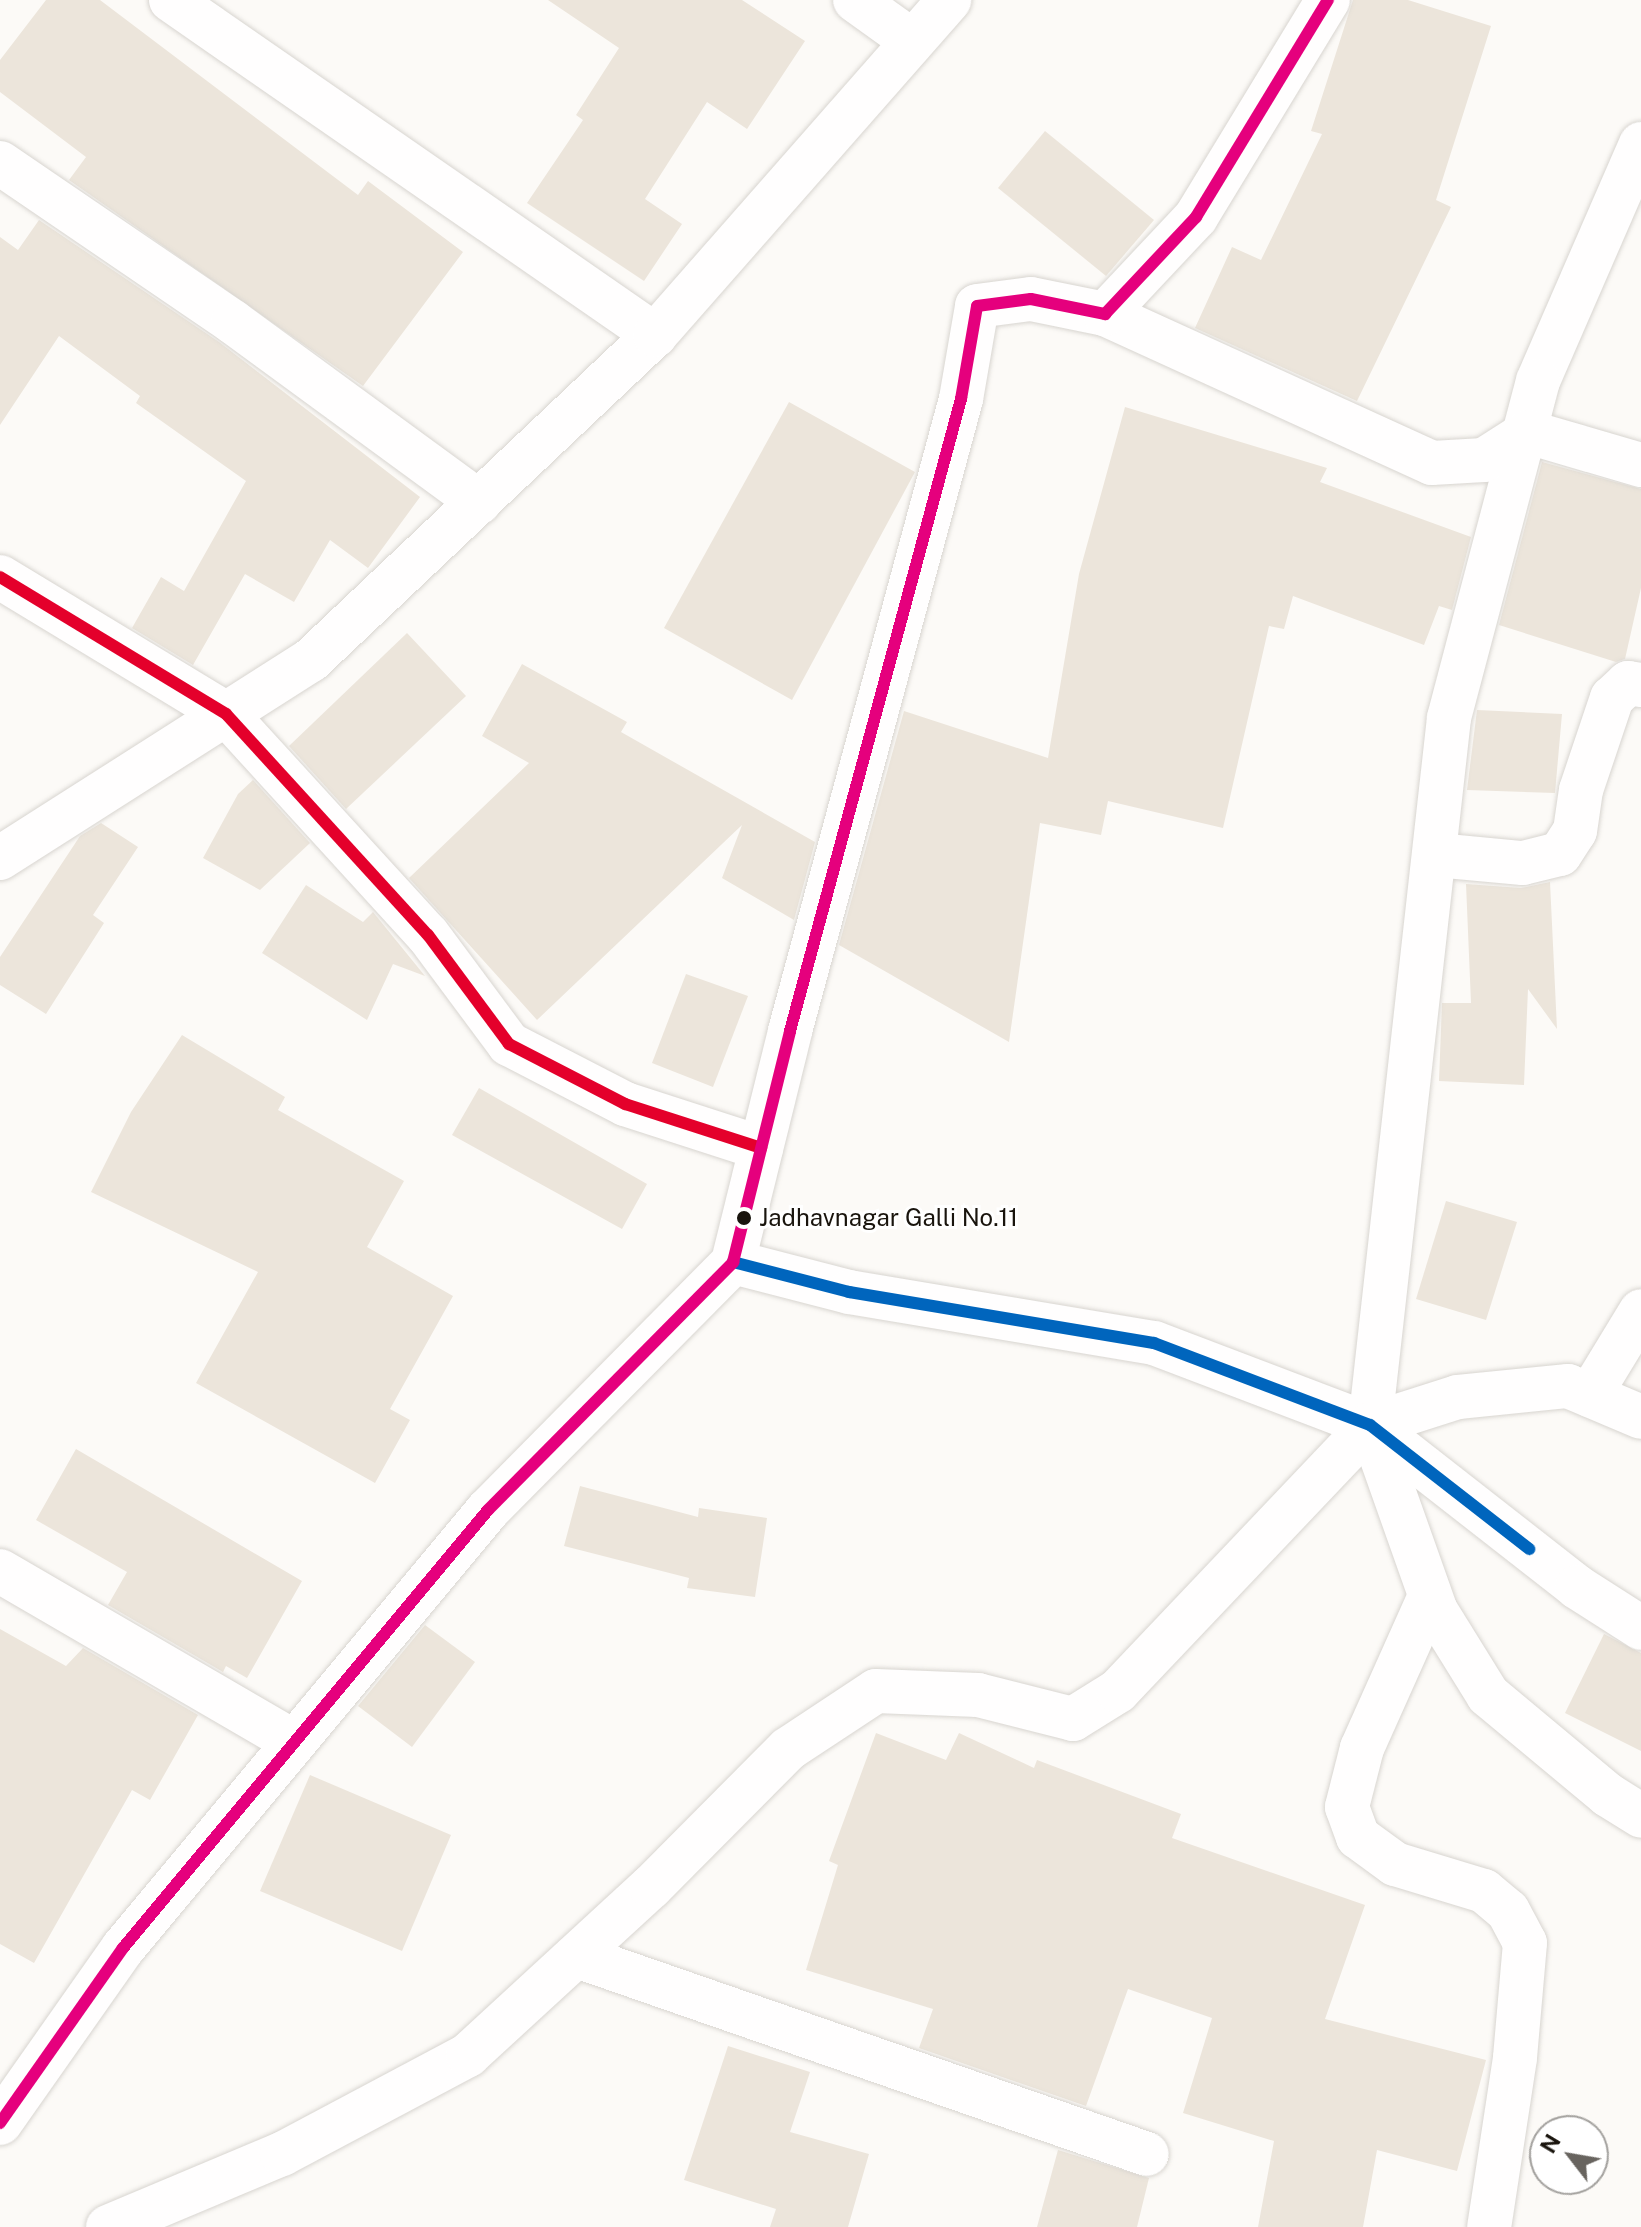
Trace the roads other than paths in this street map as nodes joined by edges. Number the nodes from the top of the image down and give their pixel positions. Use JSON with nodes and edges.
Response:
{"nodes":[{"id":1,"x":171,"y":0,"type":"edge"},
{"id":2,"x":855,"y":0,"type":"edge"},
{"id":3,"x":949,"y":0,"type":"edge"},
{"id":4,"x":1328,"y":0,"type":"edge"},
{"id":5,"x":912,"y":41,"type":"junction"},
{"id":6,"x":1641,"y":144,"type":"edge"},
{"id":7,"x":0,"y":163,"type":"edge"},
{"id":8,"x":1105,"y":314,"type":"junction"},
{"id":9,"x":655,"y":335,"type":"junction"},
{"id":10,"x":1528,"y":432,"type":"junction"},
{"id":11,"x":1641,"y":465,"type":"edge"},
{"id":12,"x":479,"y":502,"type":"junction"},
{"id":13,"x":0,"y":577,"type":"edge"},
{"id":14,"x":1641,"y":685,"type":"edge"},
{"id":15,"x":226,"y":714,"type":"junction"},
{"id":16,"x":1436,"y":855,"type":"junction"},
{"id":17,"x":0,"y":858,"type":"edge"},
{"id":18,"x":761,"y":1148,"type":"junction"},
{"id":19,"x":733,"y":1262,"type":"junction"},
{"id":20,"x":1641,"y":1311,"type":"edge"},
{"id":21,"x":1590,"y":1395,"type":"junction"},
{"id":22,"x":1641,"y":1417,"type":"edge"},
{"id":23,"x":1370,"y":1425,"type":"junction"},
{"id":24,"x":0,"y":1571,"type":"edge"},
{"id":25,"x":1430,"y":1596,"type":"junction"},
{"id":26,"x":1641,"y":1628,"type":"edge"},
{"id":27,"x":294,"y":1742,"type":"junction"},
{"id":28,"x":1641,"y":1816,"type":"edge"},
{"id":29,"x":577,"y":1956,"type":"junction"},
{"id":30,"x":0,"y":2123,"type":"edge"},
{"id":31,"x":1147,"y":2154,"type":"dead end"},
{"id":32,"x":108,"y":2227,"type":"edge"},
{"id":33,"x":1489,"y":2227,"type":"edge"}],
"edges":[{"from":1,"to":9,"type":"street"},
{"from":2,"to":5,"type":"street"},
{"from":3,"to":5,"type":"street"},
{"from":4,"to":8,"type":"street"},
{"from":5,"to":9,"type":"street"},
{"from":6,"to":10,"type":"street"},
{"from":7,"to":12,"type":"street"},
{"from":8,"to":10,"type":"street"},
{"from":8,"to":18,"type":"street"},
{"from":9,"to":12,"type":"street"},
{"from":10,"to":11,"type":"street"},
{"from":10,"to":16,"type":"street"},
{"from":12,"to":15,"type":"street"},
{"from":13,"to":15,"type":"street"},
{"from":14,"to":16,"type":"street"},
{"from":15,"to":17,"type":"street"},
{"from":15,"to":18,"type":"street"},
{"from":16,"to":23,"type":"street"},
{"from":18,"to":19,"type":"street"},
{"from":19,"to":23,"type":"street"},
{"from":19,"to":27,"type":"street"},
{"from":20,"to":21,"type":"street"},
{"from":21,"to":22,"type":"street"},
{"from":21,"to":23,"type":"street"},
{"from":23,"to":25,"type":"street"},
{"from":23,"to":26,"type":"street"},
{"from":23,"to":29,"type":"street"},
{"from":24,"to":27,"type":"street"},
{"from":25,"to":28,"type":"street"},
{"from":25,"to":33,"type":"street"},
{"from":27,"to":30,"type":"street"},
{"from":29,"to":31,"type":"street"},
{"from":29,"to":32,"type":"street"}]}
